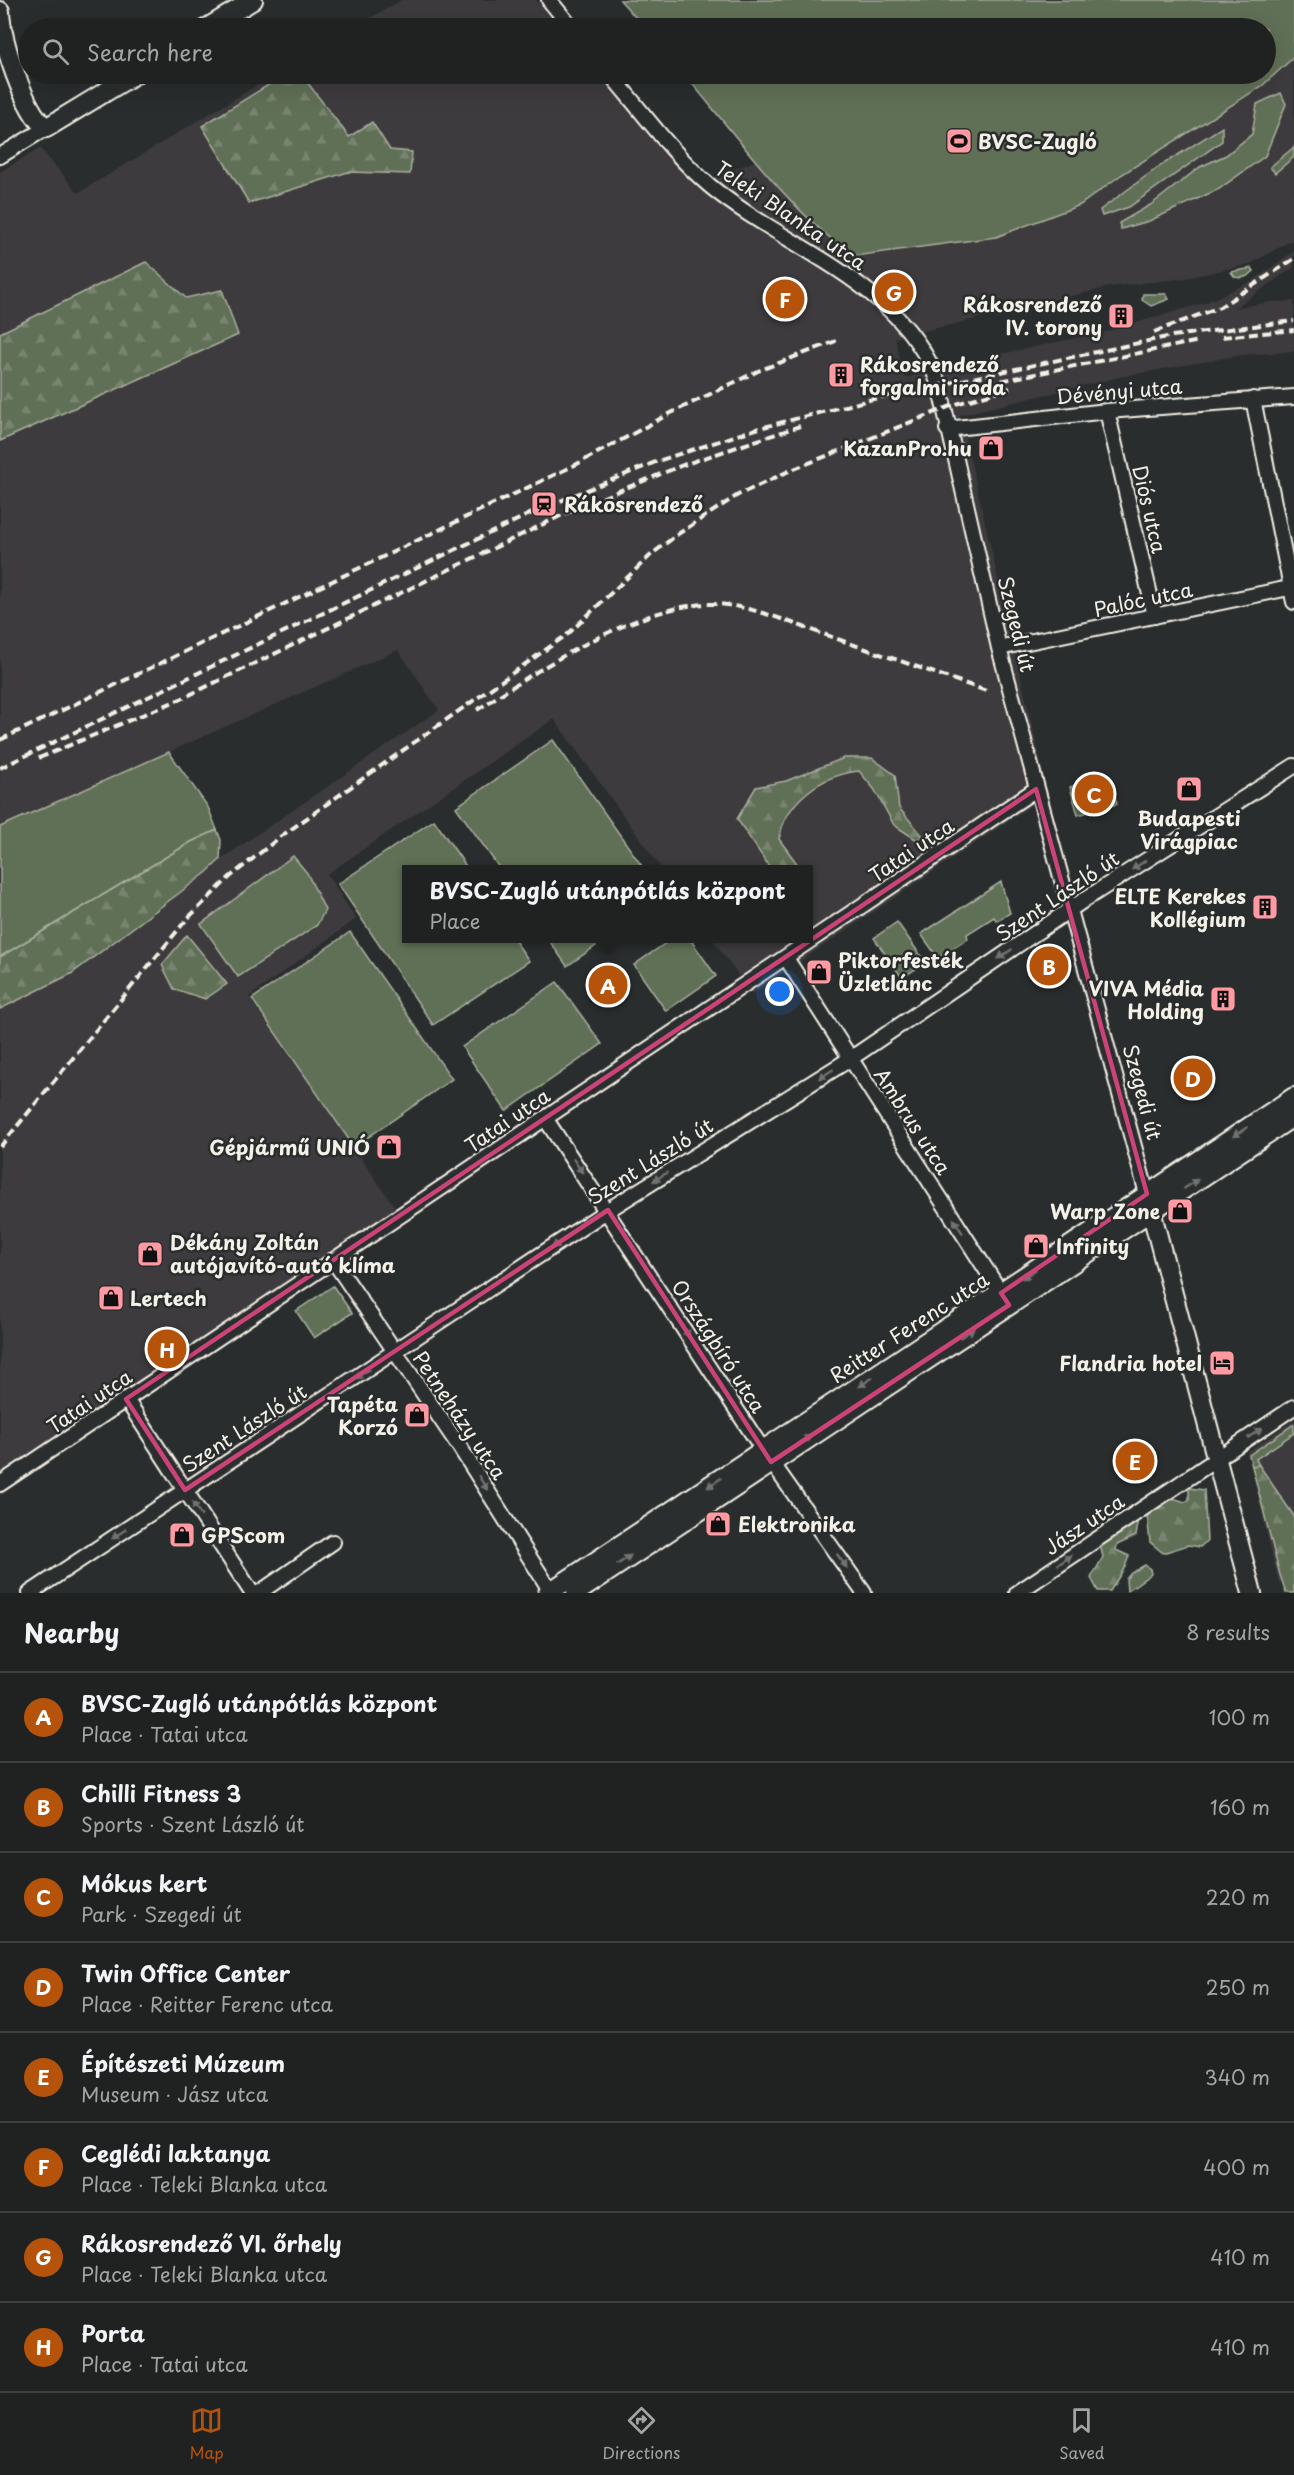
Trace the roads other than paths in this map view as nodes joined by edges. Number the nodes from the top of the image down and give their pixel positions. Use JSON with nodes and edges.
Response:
{"nodes":[{"id":1,"x":3,"y":0,"type":"edge"},
{"id":2,"x":253,"y":0,"type":"edge"},
{"id":3,"x":549,"y":0,"type":"edge"},
{"id":4,"x":0,"y":11,"type":"edge"},
{"id":5,"x":0,"y":18,"type":"edge"},
{"id":6,"x":223,"y":18,"type":"edge"},
{"id":7,"x":564,"y":18,"type":"edge"},
{"id":8,"x":18,"y":78,"type":"edge"},
{"id":9,"x":21,"y":84,"type":"edge"},
{"id":10,"x":119,"y":84,"type":"edge"},
{"id":11,"x":619,"y":84,"type":"edge"},
{"id":12,"x":46,"y":128,"type":"junction"},
{"id":13,"x":0,"y":156,"type":"edge"},
{"id":14,"x":1294,"y":397,"type":"edge"},
{"id":15,"x":1253,"y":399,"type":"junction"},
{"id":16,"x":1107,"y":411,"type":"junction"},
{"id":17,"x":947,"y":429,"type":"junction"},
{"id":18,"x":1292,"y":587,"type":"edge"},
{"id":19,"x":1294,"y":602,"type":"edge"},
{"id":20,"x":1155,"y":616,"type":"junction"},
{"id":21,"x":999,"y":648,"type":"junction"},
{"id":22,"x":1294,"y":766,"type":"edge"},
{"id":23,"x":1036,"y":789,"type":"junction"},
{"id":24,"x":1071,"y":909,"type":"junction"},
{"id":25,"x":813,"y":940,"type":"edge"},
{"id":26,"x":808,"y":943,"type":"edge"},
{"id":27,"x":786,"y":958,"type":"junction"},
{"id":28,"x":850,"y":1059,"type":"junction"},
{"id":29,"x":1293,"y":1105,"type":"edge"},
{"id":30,"x":545,"y":1118,"type":"junction"},
{"id":31,"x":1149,"y":1202,"type":"junction"},
{"id":32,"x":608,"y":1210,"type":"junction"},
{"id":33,"x":333,"y":1260,"type":"junction"},
{"id":34,"x":1005,"y":1299,"type":"junction"},
{"id":35,"x":395,"y":1352,"type":"junction"},
{"id":36,"x":126,"y":1399,"type":"junction"},
{"id":37,"x":1294,"y":1407,"type":"edge"},
{"id":38,"x":767,"y":1456,"type":"junction"},
{"id":39,"x":1216,"y":1459,"type":"junction"},
{"id":40,"x":0,"y":1484,"type":"edge"},
{"id":41,"x":185,"y":1490,"type":"junction"},
{"id":42,"x":333,"y":1542,"type":"dead end"},
{"id":43,"x":550,"y":1592,"type":"edge"},
{"id":44,"x":30,"y":1593,"type":"edge"},
{"id":45,"x":252,"y":1593,"type":"edge"},
{"id":46,"x":259,"y":1593,"type":"edge"},
{"id":47,"x":576,"y":1593,"type":"edge"},
{"id":48,"x":864,"y":1593,"type":"edge"},
{"id":49,"x":1017,"y":1593,"type":"edge"},
{"id":50,"x":1252,"y":1593,"type":"edge"}],
"edges":[{"from":1,"to":4,"type":"street"},
{"from":2,"to":6,"type":"street"},
{"from":3,"to":7,"type":"street"},
{"from":4,"to":5,"type":"street"},
{"from":5,"to":8,"type":"street"},
{"from":9,"to":12,"type":"street"},
{"from":10,"to":12,"type":"street"},
{"from":11,"to":17,"type":"street","name":"Teleki Blanka utca"},
{"from":12,"to":13,"type":"street"},
{"from":14,"to":15,"type":"street","name":"Dévényi utca"},
{"from":15,"to":16,"type":"street","name":"Dévényi utca"},
{"from":15,"to":18,"type":"street"},
{"from":16,"to":17,"type":"street","name":"Dévényi utca"},
{"from":16,"to":20,"type":"street","name":"Diós utca"},
{"from":17,"to":21,"type":"street","name":"Szegedi út"},
{"from":18,"to":19,"type":"street"},
{"from":18,"to":20,"type":"street","name":"Palóc utca"},
{"from":20,"to":21,"type":"street","name":"Palóc utca"},
{"from":21,"to":23,"type":"street","name":"Szegedi út"},
{"from":22,"to":24,"type":"street","name":"Szent László út","one_way":true},
{"from":23,"to":24,"type":"street","name":"Szegedi út"},
{"from":23,"to":25,"type":"street","name":"Tatai utca"},
{"from":24,"to":28,"type":"street","name":"Szent László út","one_way":true},
{"from":24,"to":31,"type":"street","name":"Szegedi út"},
{"from":26,"to":27,"type":"street","name":"Tatai utca"},
{"from":27,"to":28,"type":"street","name":"Ambrus utca"},
{"from":27,"to":30,"type":"street","name":"Tatai utca"},
{"from":28,"to":32,"type":"street","name":"Szent László út","one_way":true},
{"from":34,"to":28,"type":"street","name":"Ambrus utca","one_way":true},
{"from":29,"to":31,"type":"street","name":"Reitter Ferenc utca"},
{"from":30,"to":32,"type":"street","name":"Országbíró utca","one_way":true},
{"from":30,"to":33,"type":"street","name":"Tatai utca"},
{"from":31,"to":34,"type":"street","name":"Reitter Ferenc utca"},
{"from":31,"to":39,"type":"street","name":"Szegedi út"},
{"from":32,"to":35,"type":"street","name":"Szent László út","one_way":true},
{"from":32,"to":38,"type":"street","name":"Országbíró utca","one_way":true},
{"from":33,"to":35,"type":"street","name":"Petneházy utca"},
{"from":33,"to":36,"type":"street","name":"Tatai utca"},
{"from":34,"to":38,"type":"street","name":"Reitter Ferenc utca"},
{"from":35,"to":41,"type":"street","name":"Szent László út","one_way":true},
{"from":35,"to":43,"type":"street","name":"Petneházy utca","one_way":true},
{"from":36,"to":40,"type":"street","name":"Tatai utca"},
{"from":36,"to":41,"type":"street"},
{"from":39,"to":37,"type":"street","name":"Jász utca","one_way":true},
{"from":38,"to":43,"type":"street","name":"Reitter Ferenc utca","one_way":true},
{"from":47,"to":38,"type":"street","name":"Reitter Ferenc utca","one_way":true},
{"from":38,"to":48,"type":"street","name":"Országbíró utca","one_way":true},
{"from":49,"to":39,"type":"street","name":"Jász utca","one_way":true},
{"from":39,"to":50,"type":"street","name":"Szegedi út"},
{"from":41,"to":44,"type":"street","name":"Szent László út","one_way":true},
{"from":45,"to":41,"type":"street","one_way":true},
{"from":42,"to":46,"type":"street"}]}
